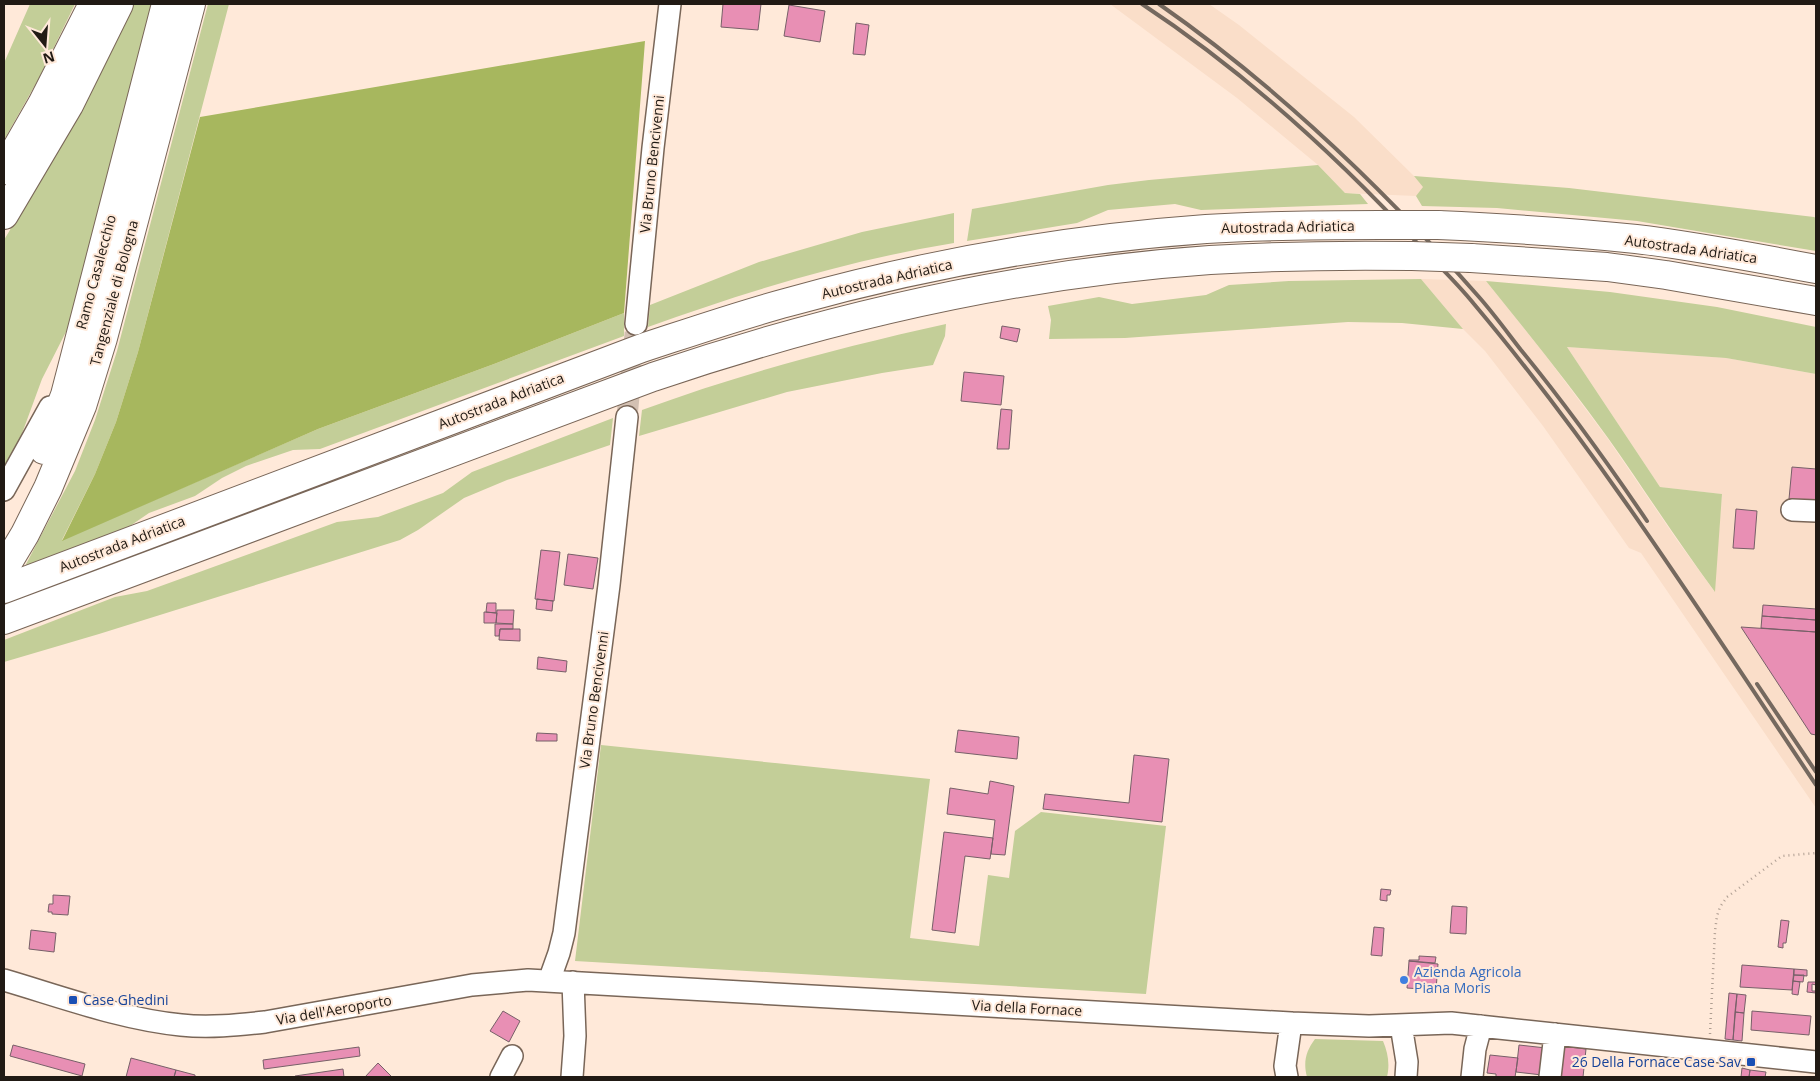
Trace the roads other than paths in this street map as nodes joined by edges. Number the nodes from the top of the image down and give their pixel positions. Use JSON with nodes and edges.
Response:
{"nodes":[{"id":1,"x":93,"y":4,"type":"edge"},
{"id":2,"x":119,"y":4,"type":"edge"},
{"id":3,"x":166,"y":4,"type":"edge"},
{"id":4,"x":191,"y":4,"type":"edge"},
{"id":5,"x":670,"y":4,"type":"edge"},
{"id":6,"x":4,"y":170,"type":"edge"},
{"id":7,"x":4,"y":214,"type":"edge"},
{"id":8,"x":1816,"y":269,"type":"edge"},
{"id":9,"x":1816,"y":300,"type":"edge"},
{"id":10,"x":636,"y":324,"type":"tunnel mouth"},
{"id":11,"x":78,"y":343,"type":"junction"},
{"id":12,"x":627,"y":417,"type":"tunnel mouth"},
{"id":13,"x":4,"y":490,"type":"edge"},
{"id":14,"x":1792,"y":510,"type":"dead end"},
{"id":15,"x":1816,"y":511,"type":"edge"},
{"id":16,"x":4,"y":532,"type":"edge"},
{"id":17,"x":4,"y":570,"type":"edge"},
{"id":18,"x":4,"y":589,"type":"edge"},
{"id":19,"x":4,"y":620,"type":"edge"},
{"id":20,"x":4,"y":980,"type":"edge"},
{"id":21,"x":549,"y":981,"type":"junction"},
{"id":22,"x":573,"y":982,"type":"junction"},
{"id":23,"x":1292,"y":1023,"type":"junction"},
{"id":24,"x":1401,"y":1025,"type":"junction"},
{"id":25,"x":1480,"y":1026,"type":"junction"},
{"id":26,"x":1554,"y":1034,"type":"junction"},
{"id":27,"x":512,"y":1056,"type":"dead end"},
{"id":28,"x":1816,"y":1062,"type":"edge"},
{"id":29,"x":501,"y":1077,"type":"edge"},
{"id":30,"x":572,"y":1077,"type":"edge"},
{"id":31,"x":1287,"y":1077,"type":"edge"},
{"id":32,"x":1406,"y":1077,"type":"edge"},
{"id":33,"x":1472,"y":1077,"type":"edge"},
{"id":34,"x":1550,"y":1077,"type":"edge"}],
"edges":[{"from":1,"to":6,"type":"highway"},
{"from":2,"to":7,"type":"highway"},
{"from":3,"to":11,"type":"highway","name":"Ramo Casalecchio"},
{"from":4,"to":17,"type":"highway","name":"Tangenziale di Bologna"},
{"from":5,"to":10,"type":"street","name":"Via Bruno Bencivenni"},
{"from":8,"to":18,"type":"highway","name":"Autostrada Adriatica","bridge":true},
{"from":9,"to":19,"type":"highway","name":"Autostrada Adriatica","bridge":true},
{"from":11,"to":13,"type":"street"},
{"from":11,"to":16,"type":"highway","name":"Ramo Casalecchio"},
{"from":12,"to":21,"type":"street","name":"Via Bruno Bencivenni"},
{"from":14,"to":15,"type":"street"},
{"from":20,"to":21,"type":"street","name":"Via dell'Aeroporto"},
{"from":21,"to":22,"type":"street","name":"Via dell'Aeroporto"},
{"from":22,"to":23,"type":"street","name":"Via della Fornace"},
{"from":22,"to":30,"type":"street"},
{"from":23,"to":24,"type":"street","name":"Via della Fornace"},
{"from":23,"to":31,"type":"street"},
{"from":24,"to":25,"type":"street","name":"Via della Fornace"},
{"from":24,"to":32,"type":"street"},
{"from":25,"to":26,"type":"street","name":"Via della Fornace"},
{"from":25,"to":33,"type":"street"},
{"from":26,"to":28,"type":"street","name":"Via della Fornace"},
{"from":26,"to":34,"type":"street"},
{"from":27,"to":29,"type":"street"}]}
